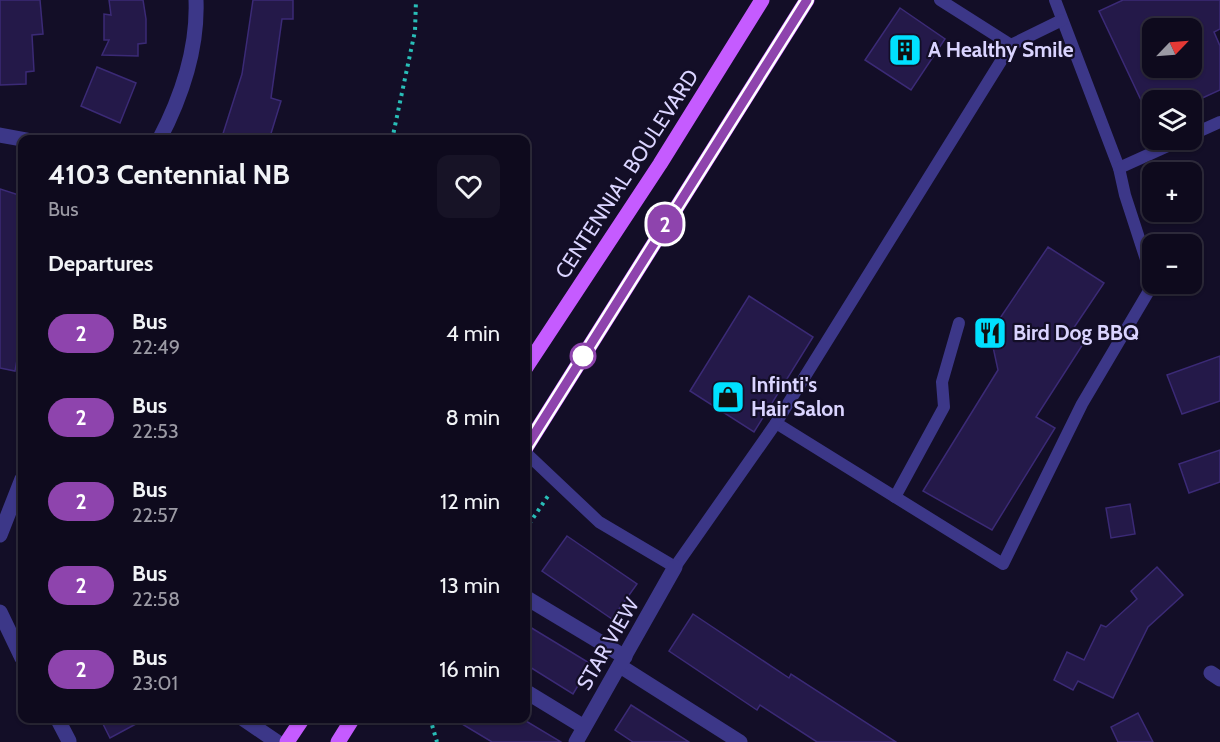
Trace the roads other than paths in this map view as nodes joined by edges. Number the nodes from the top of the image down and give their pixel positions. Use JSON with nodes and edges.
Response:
{"nodes":[{"id":1,"x":196,"y":0,"type":"edge"},
{"id":2,"x":762,"y":0,"type":"edge"},
{"id":3,"x":807,"y":0,"type":"edge"},
{"id":4,"x":940,"y":0,"type":"edge"},
{"id":5,"x":1055,"y":0,"type":"edge"},
{"id":6,"x":1062,"y":20,"type":"junction"},
{"id":7,"x":1011,"y":45,"type":"junction"},
{"id":8,"x":1220,"y":122,"type":"edge"},
{"id":9,"x":1202,"y":130,"type":"edge"},
{"id":10,"x":0,"y":135,"type":"edge"},
{"id":11,"x":162,"y":135,"type":"edge"},
{"id":12,"x":18,"y":138,"type":"edge"},
{"id":13,"x":1159,"y":150,"type":"edge"},
{"id":14,"x":1119,"y":168,"type":"junction"},
{"id":15,"x":1142,"y":247,"type":"edge"},
{"id":16,"x":1147,"y":294,"type":"edge"},
{"id":17,"x":959,"y":323,"type":"dead end"},
{"id":18,"x":530,"y":361,"type":"edge"},
{"id":19,"x":776,"y":423,"type":"junction"},
{"id":20,"x":530,"y":443,"type":"edge"},
{"id":21,"x":530,"y":456,"type":"edge"},
{"id":22,"x":18,"y":489,"type":"edge"},
{"id":23,"x":895,"y":497,"type":"junction"},
{"id":24,"x":0,"y":535,"type":"edge"},
{"id":25,"x":675,"y":567,"type":"junction"},
{"id":26,"x":530,"y":600,"type":"edge"},
{"id":27,"x":0,"y":612,"type":"edge"},
{"id":28,"x":18,"y":650,"type":"edge"},
{"id":29,"x":623,"y":662,"type":"junction"},
{"id":30,"x":530,"y":694,"type":"edge"},
{"id":31,"x":60,"y":723,"type":"edge"},
{"id":32,"x":249,"y":723,"type":"edge"},
{"id":33,"x":300,"y":723,"type":"edge"},
{"id":34,"x":350,"y":723,"type":"edge"},
{"id":35,"x":584,"y":727,"type":"junction"},
{"id":36,"x":69,"y":741,"type":"edge"},
{"id":37,"x":276,"y":742,"type":"edge"},
{"id":38,"x":287,"y":742,"type":"edge"},
{"id":39,"x":338,"y":742,"type":"edge"},
{"id":40,"x":576,"y":742,"type":"edge"},
{"id":41,"x":740,"y":742,"type":"edge"}],
"edges":[{"from":1,"to":11,"type":"street"},
{"from":2,"to":18,"type":"main road","name":"CENTENNIAL BOULEVARD"},
{"from":3,"to":20,"type":"main road"},
{"from":4,"to":7,"type":"lane"},
{"from":5,"to":6,"type":"lane"},
{"from":6,"to":7,"type":"lane"},
{"from":6,"to":14,"type":"lane"},
{"from":7,"to":19,"type":"lane"},
{"from":8,"to":9,"type":"lane"},
{"from":10,"to":12,"type":"street"},
{"from":13,"to":14,"type":"lane"},
{"from":14,"to":15,"type":"lane"},
{"from":16,"to":23,"type":"lane"},
{"from":17,"to":23,"type":"lane"},
{"from":19,"to":23,"type":"lane"},
{"from":19,"to":25,"type":"lane"},
{"from":21,"to":25,"type":"lane"},
{"from":22,"to":24,"type":"street"},
{"from":25,"to":29,"type":"street","name":"STAR VIEW"},
{"from":26,"to":29,"type":"street"},
{"from":27,"to":28,"type":"street"},
{"from":29,"to":35,"type":"street","name":"STAR VIEW"},
{"from":29,"to":41,"type":"street"},
{"from":30,"to":35,"type":"street"},
{"from":31,"to":36,"type":"street"},
{"from":32,"to":37,"type":"street"},
{"from":33,"to":38,"type":"main road"},
{"from":34,"to":39,"type":"main road"},
{"from":35,"to":40,"type":"street","name":"STAR VIEW"}]}
